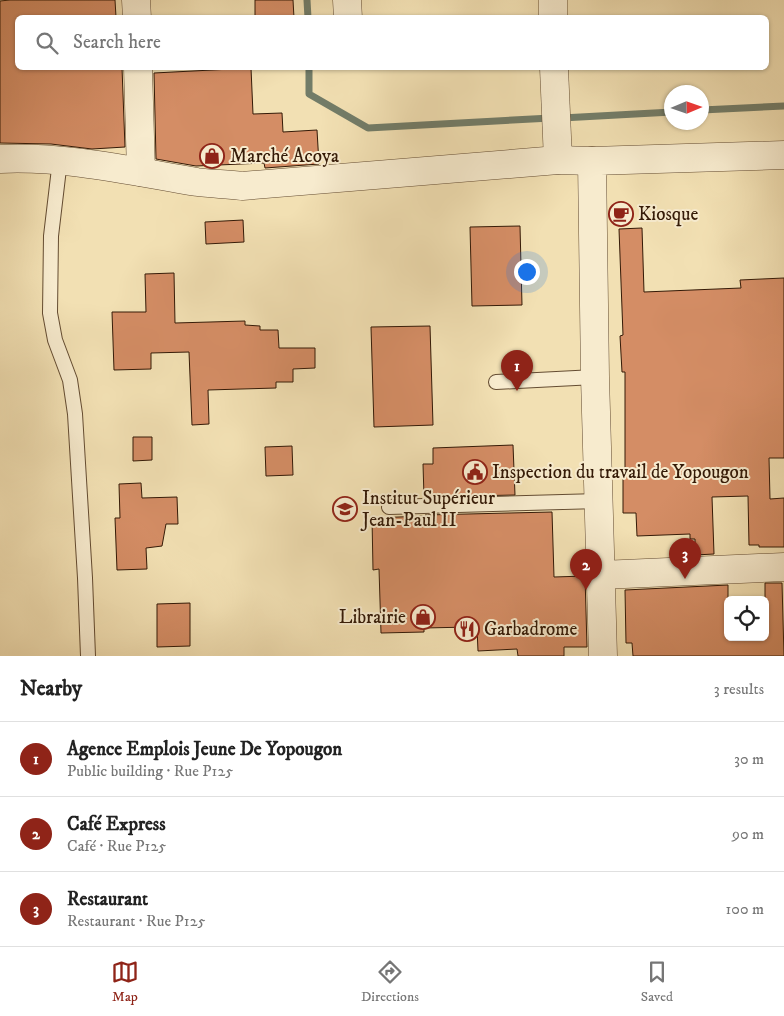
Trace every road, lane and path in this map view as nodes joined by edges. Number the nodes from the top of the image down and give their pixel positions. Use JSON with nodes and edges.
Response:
{"nodes":[{"id":1,"x":136,"y":0,"type":"edge"},
{"id":2,"x":347,"y":0,"type":"edge"},
{"id":3,"x":553,"y":0,"type":"edge"},
{"id":4,"x":137,"y":15,"type":"edge"},
{"id":5,"x":348,"y":15,"type":"edge"},
{"id":6,"x":553,"y":15,"type":"edge"},
{"id":7,"x":138,"y":70,"type":"edge"},
{"id":8,"x":554,"y":70,"type":"edge"},
{"id":9,"x":784,"y":154,"type":"edge"},
{"id":10,"x":0,"y":158,"type":"edge"},
{"id":11,"x":60,"y":160,"type":"junction"},
{"id":12,"x":558,"y":160,"type":"junction"},
{"id":13,"x":592,"y":161,"type":"junction"},
{"id":14,"x":141,"y":172,"type":"junction"},
{"id":15,"x":595,"y":377,"type":"junction"},
{"id":16,"x":496,"y":382,"type":"dead end"},
{"id":17,"x":599,"y":501,"type":"junction"},
{"id":18,"x":389,"y":507,"type":"dead end"},
{"id":19,"x":784,"y":567,"type":"edge"},
{"id":20,"x":601,"y":575,"type":"junction"},
{"id":21,"x":88,"y":656,"type":"edge"},
{"id":22,"x":603,"y":656,"type":"edge"}],
"edges":[{"from":1,"to":4,"type":"street"},
{"from":2,"to":5,"type":"street"},
{"from":3,"to":6,"type":"street"},
{"from":7,"to":14,"type":"street"},
{"from":8,"to":12,"type":"street"},
{"from":9,"to":13,"type":"street"},
{"from":10,"to":11,"type":"street"},
{"from":11,"to":14,"type":"street"},
{"from":11,"to":21,"type":"lane"},
{"from":12,"to":13,"type":"street"},
{"from":12,"to":14,"type":"street"},
{"from":13,"to":15,"type":"street"},
{"from":15,"to":16,"type":"lane"},
{"from":15,"to":17,"type":"street"},
{"from":17,"to":18,"type":"lane"},
{"from":17,"to":20,"type":"street"},
{"from":19,"to":20,"type":"street"},
{"from":20,"to":22,"type":"street"}]}
